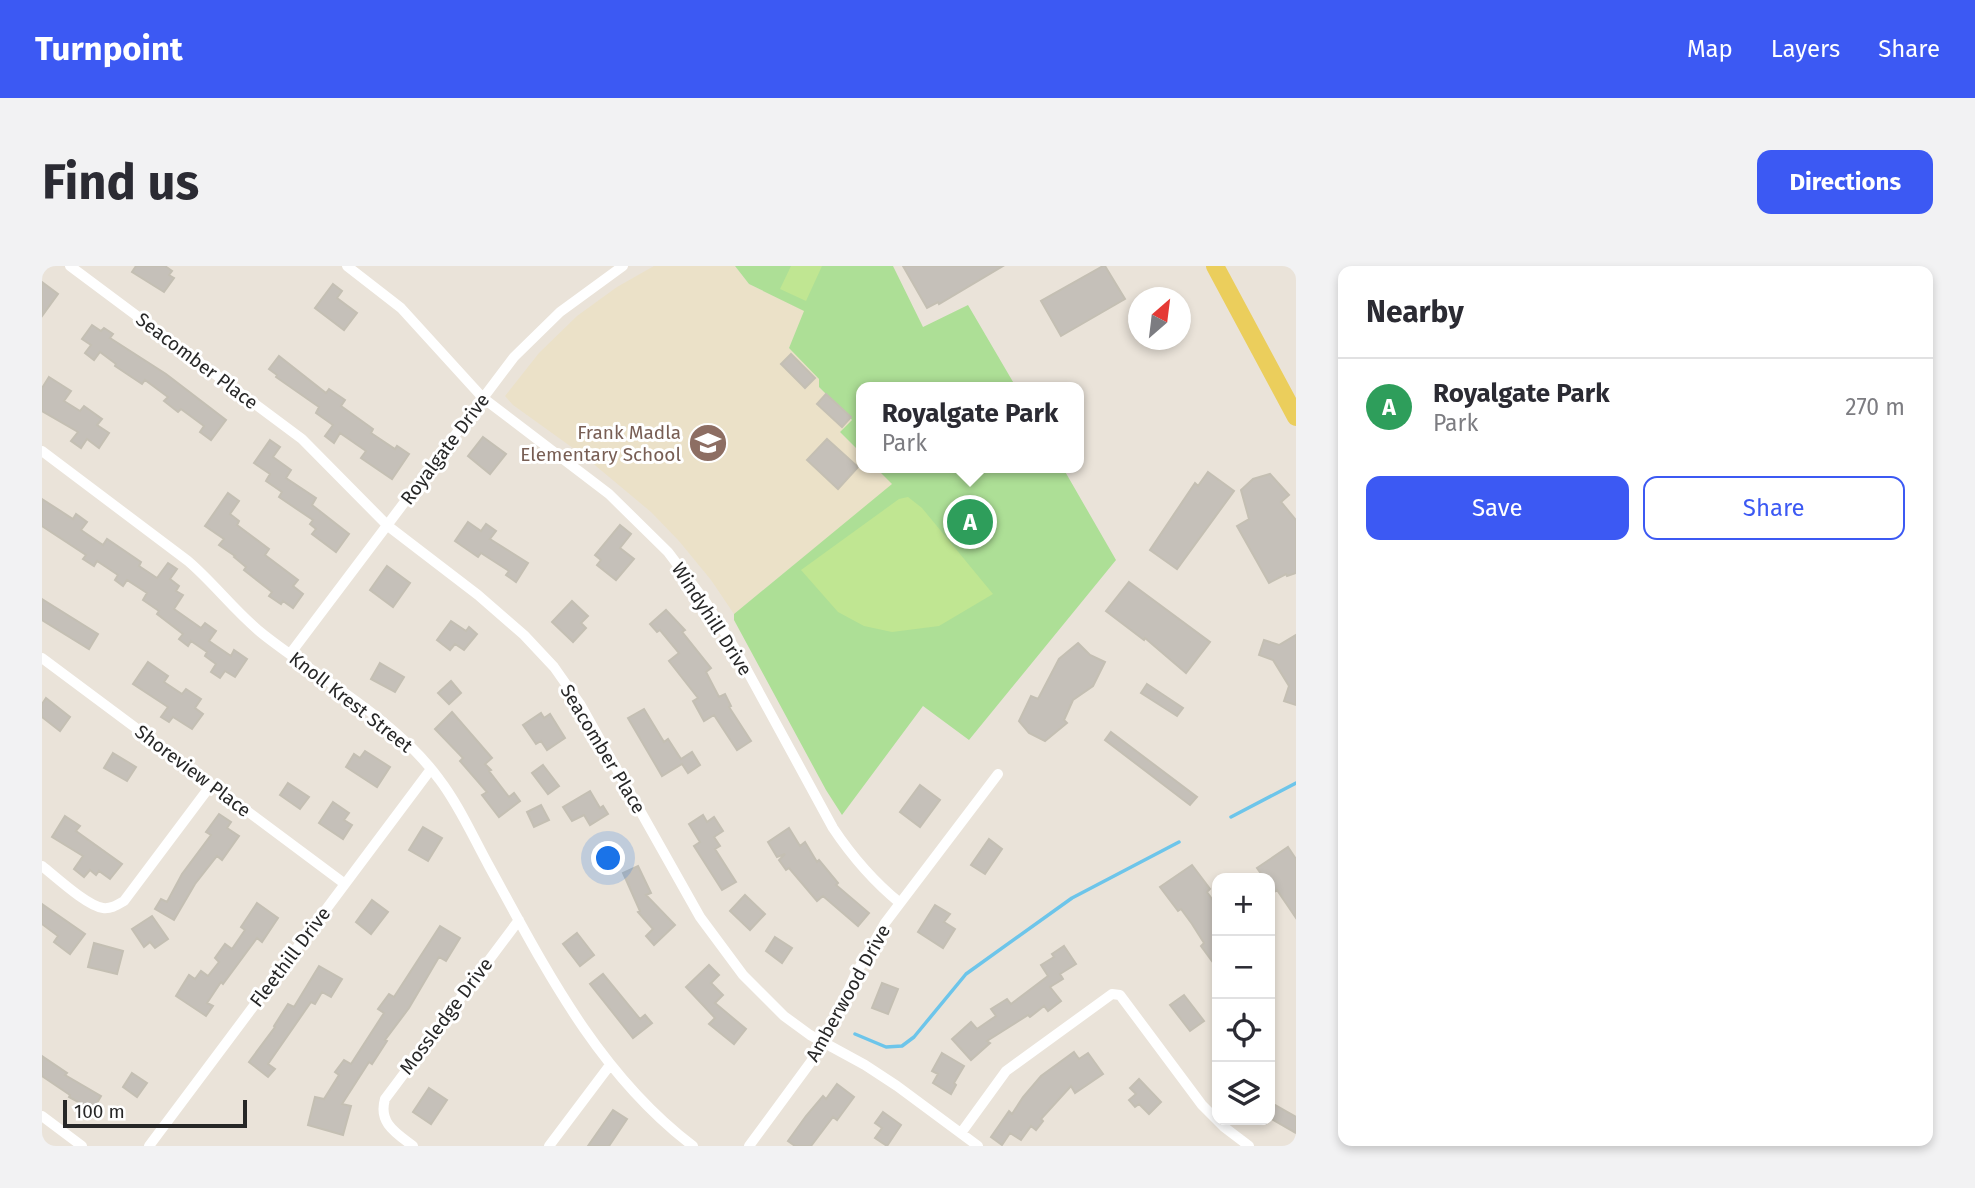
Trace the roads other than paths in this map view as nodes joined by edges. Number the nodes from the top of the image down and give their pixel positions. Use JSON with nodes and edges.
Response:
{"nodes":[{"id":1,"x":69,"y":266,"type":"edge"},
{"id":2,"x":347,"y":266,"type":"edge"},
{"id":3,"x":1215,"y":266,"type":"edge"},
{"id":4,"x":615,"y":268,"type":"edge"},
{"id":5,"x":483,"y":398,"type":"junction"},
{"id":6,"x":1296,"y":417,"type":"edge"},
{"id":7,"x":42,"y":451,"type":"edge"},
{"id":8,"x":388,"y":526,"type":"junction"},
{"id":9,"x":290,"y":654,"type":"junction"},
{"id":10,"x":42,"y":658,"type":"edge"},
{"id":11,"x":431,"y":769,"type":"junction"},
{"id":12,"x":998,"y":775,"type":"dead end"},
{"id":13,"x":211,"y":785,"type":"junction"},
{"id":14,"x":42,"y":866,"type":"edge"},
{"id":15,"x":345,"y":884,"type":"junction"},
{"id":16,"x":900,"y":903,"type":"junction"},
{"id":17,"x":519,"y":920,"type":"junction"},
{"id":18,"x":824,"y":1044,"type":"junction"},
{"id":19,"x":610,"y":1065,"type":"junction"},
{"id":20,"x":42,"y":1116,"type":"edge"},
{"id":21,"x":961,"y":1133,"type":"junction"},
{"id":22,"x":82,"y":1146,"type":"edge"},
{"id":23,"x":149,"y":1146,"type":"edge"},
{"id":24,"x":413,"y":1146,"type":"edge"},
{"id":25,"x":550,"y":1146,"type":"edge"},
{"id":26,"x":693,"y":1146,"type":"edge"},
{"id":27,"x":749,"y":1146,"type":"edge"},
{"id":28,"x":978,"y":1146,"type":"edge"},
{"id":29,"x":1249,"y":1146,"type":"edge"}],
"edges":[{"from":1,"to":8,"type":"street","name":"Seacomber Place"},
{"from":2,"to":5,"type":"street","name":"Windyhill Drive"},
{"from":3,"to":6,"type":"main road"},
{"from":4,"to":5,"type":"street","name":"Royalgate Drive"},
{"from":5,"to":8,"type":"street","name":"Royalgate Drive"},
{"from":5,"to":16,"type":"street","name":"Windyhill Drive"},
{"from":7,"to":9,"type":"street","name":"Knoll Krest Street"},
{"from":8,"to":9,"type":"street","name":"Royalgate Drive"},
{"from":8,"to":18,"type":"street","name":"Seacomber Place"},
{"from":9,"to":11,"type":"street","name":"Knoll Krest Street"},
{"from":10,"to":13,"type":"street","name":"Shoreview Place"},
{"from":11,"to":15,"type":"street","name":"Fleethill Drive"},
{"from":11,"to":17,"type":"street","name":"Knoll Krest Street"},
{"from":12,"to":16,"type":"street","name":"Amberwood Drive"},
{"from":13,"to":14,"type":"street"},
{"from":13,"to":15,"type":"street","name":"Shoreview Place"},
{"from":15,"to":23,"type":"street","name":"Fleethill Drive"},
{"from":16,"to":18,"type":"street","name":"Amberwood Drive"},
{"from":17,"to":19,"type":"street","name":"Knoll Krest Street"},
{"from":17,"to":24,"type":"street","name":"Mossledge Drive"},
{"from":18,"to":21,"type":"street","name":"Seacomber Place"},
{"from":18,"to":27,"type":"street","name":"Amberwood Drive"},
{"from":19,"to":25,"type":"street"},
{"from":19,"to":26,"type":"street","name":"Knoll Krest Street"},
{"from":20,"to":22,"type":"street"},
{"from":21,"to":28,"type":"street","name":"Seacomber Place"},
{"from":21,"to":29,"type":"street"}]}
